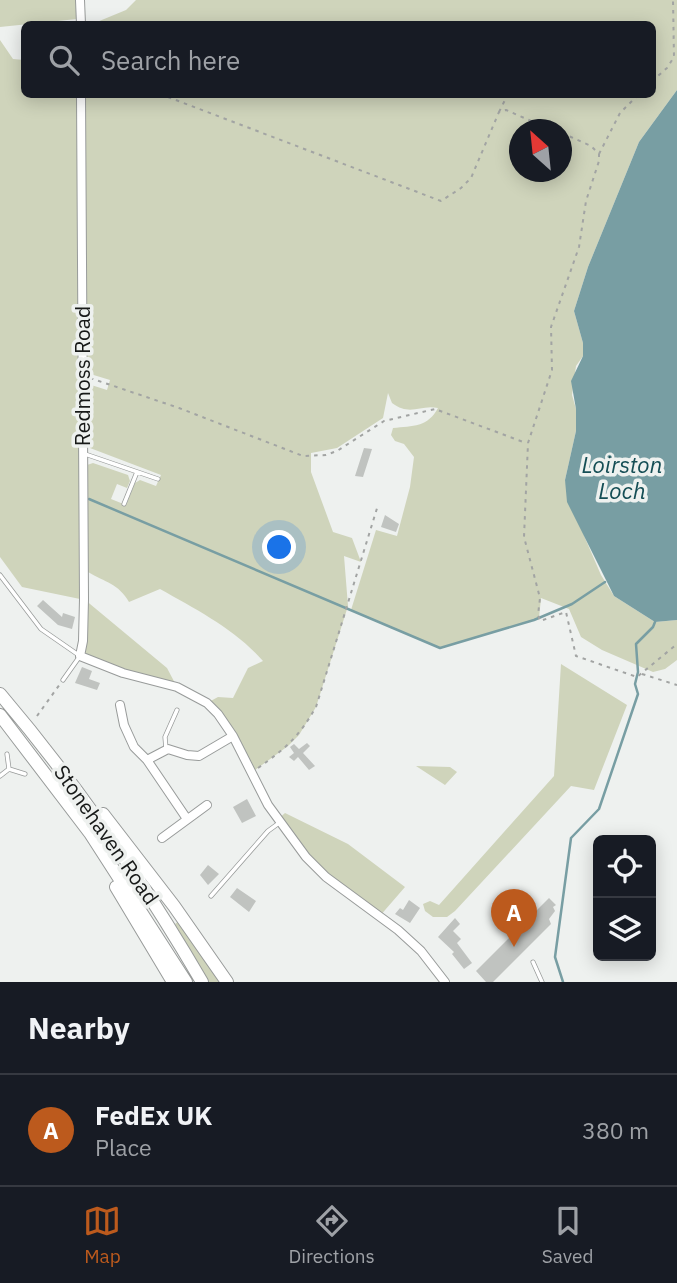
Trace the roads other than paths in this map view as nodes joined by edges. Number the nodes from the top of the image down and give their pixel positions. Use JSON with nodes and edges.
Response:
{"nodes":[{"id":1,"x":80,"y":0,"type":"edge"},
{"id":2,"x":81,"y":20,"type":"edge"},
{"id":3,"x":81,"y":98,"type":"edge"},
{"id":4,"x":83,"y":454,"type":"junction"},
{"id":5,"x":137,"y":472,"type":"junction"},
{"id":6,"x":158,"y":480,"type":"dead end"},
{"id":7,"x":124,"y":504,"type":"dead end"},
{"id":8,"x":0,"y":575,"type":"edge"},
{"id":9,"x":80,"y":656,"type":"junction"},
{"id":10,"x":63,"y":680,"type":"road end"},
{"id":11,"x":0,"y":694,"type":"edge"},
{"id":12,"x":120,"y":705,"type":"dead end"},
{"id":13,"x":177,"y":710,"type":"dead end"},
{"id":14,"x":0,"y":715,"type":"edge"},
{"id":15,"x":233,"y":736,"type":"junction"},
{"id":16,"x":17,"y":738,"type":"junction"},
{"id":17,"x":43,"y":746,"type":"junction"},
{"id":18,"x":166,"y":749,"type":"junction"},
{"id":19,"x":7,"y":754,"type":"dead end"},
{"id":20,"x":148,"y":760,"type":"junction"},
{"id":21,"x":9,"y":769,"type":"junction"},
{"id":22,"x":25,"y":774,"type":"dead end"},
{"id":23,"x":0,"y":776,"type":"edge"},
{"id":24,"x":207,"y":805,"type":"dead end"},
{"id":25,"x":187,"y":819,"type":"junction"},
{"id":26,"x":279,"y":822,"type":"junction"},
{"id":27,"x":162,"y":838,"type":"dead end"},
{"id":28,"x":211,"y":896,"type":"dead end"},
{"id":29,"x":533,"y":962,"type":"dead end"},
{"id":30,"x":173,"y":982,"type":"edge"},
{"id":31,"x":186,"y":982,"type":"edge"},
{"id":32,"x":202,"y":982,"type":"edge"},
{"id":33,"x":227,"y":982,"type":"edge"},
{"id":34,"x":445,"y":982,"type":"edge"},
{"id":35,"x":542,"y":982,"type":"edge"}],
"edges":[{"from":1,"to":2,"type":"street"},
{"from":3,"to":4,"type":"street","name":"Redmoss Road"},
{"from":4,"to":5,"type":"lane"},
{"from":4,"to":9,"type":"street","name":"Redmoss Road"},
{"from":5,"to":6,"type":"lane"},
{"from":5,"to":7,"type":"lane"},
{"from":8,"to":9,"type":"lane"},
{"from":9,"to":10,"type":"lane"},
{"from":9,"to":15,"type":"street"},
{"from":11,"to":17,"type":"main road","name":"Stonehaven Road"},
{"from":12,"to":20,"type":"street"},
{"from":13,"to":18,"type":"lane"},
{"from":14,"to":16,"type":"main road","name":"Stonehaven Road"},
{"from":15,"to":18,"type":"street"},
{"from":15,"to":26,"type":"street"},
{"from":16,"to":30,"type":"main road"},
{"from":16,"to":31,"type":"main road","name":"Stonehaven Road"},
{"from":17,"to":32,"type":"main road","name":"Stonehaven Road"},
{"from":17,"to":33,"type":"main road"},
{"from":18,"to":20,"type":"street"},
{"from":19,"to":21,"type":"lane"},
{"from":20,"to":25,"type":"street"},
{"from":21,"to":22,"type":"lane"},
{"from":21,"to":23,"type":"lane"},
{"from":24,"to":25,"type":"street"},
{"from":25,"to":27,"type":"street"},
{"from":26,"to":28,"type":"lane"},
{"from":26,"to":34,"type":"street"},
{"from":29,"to":35,"type":"lane"}]}
